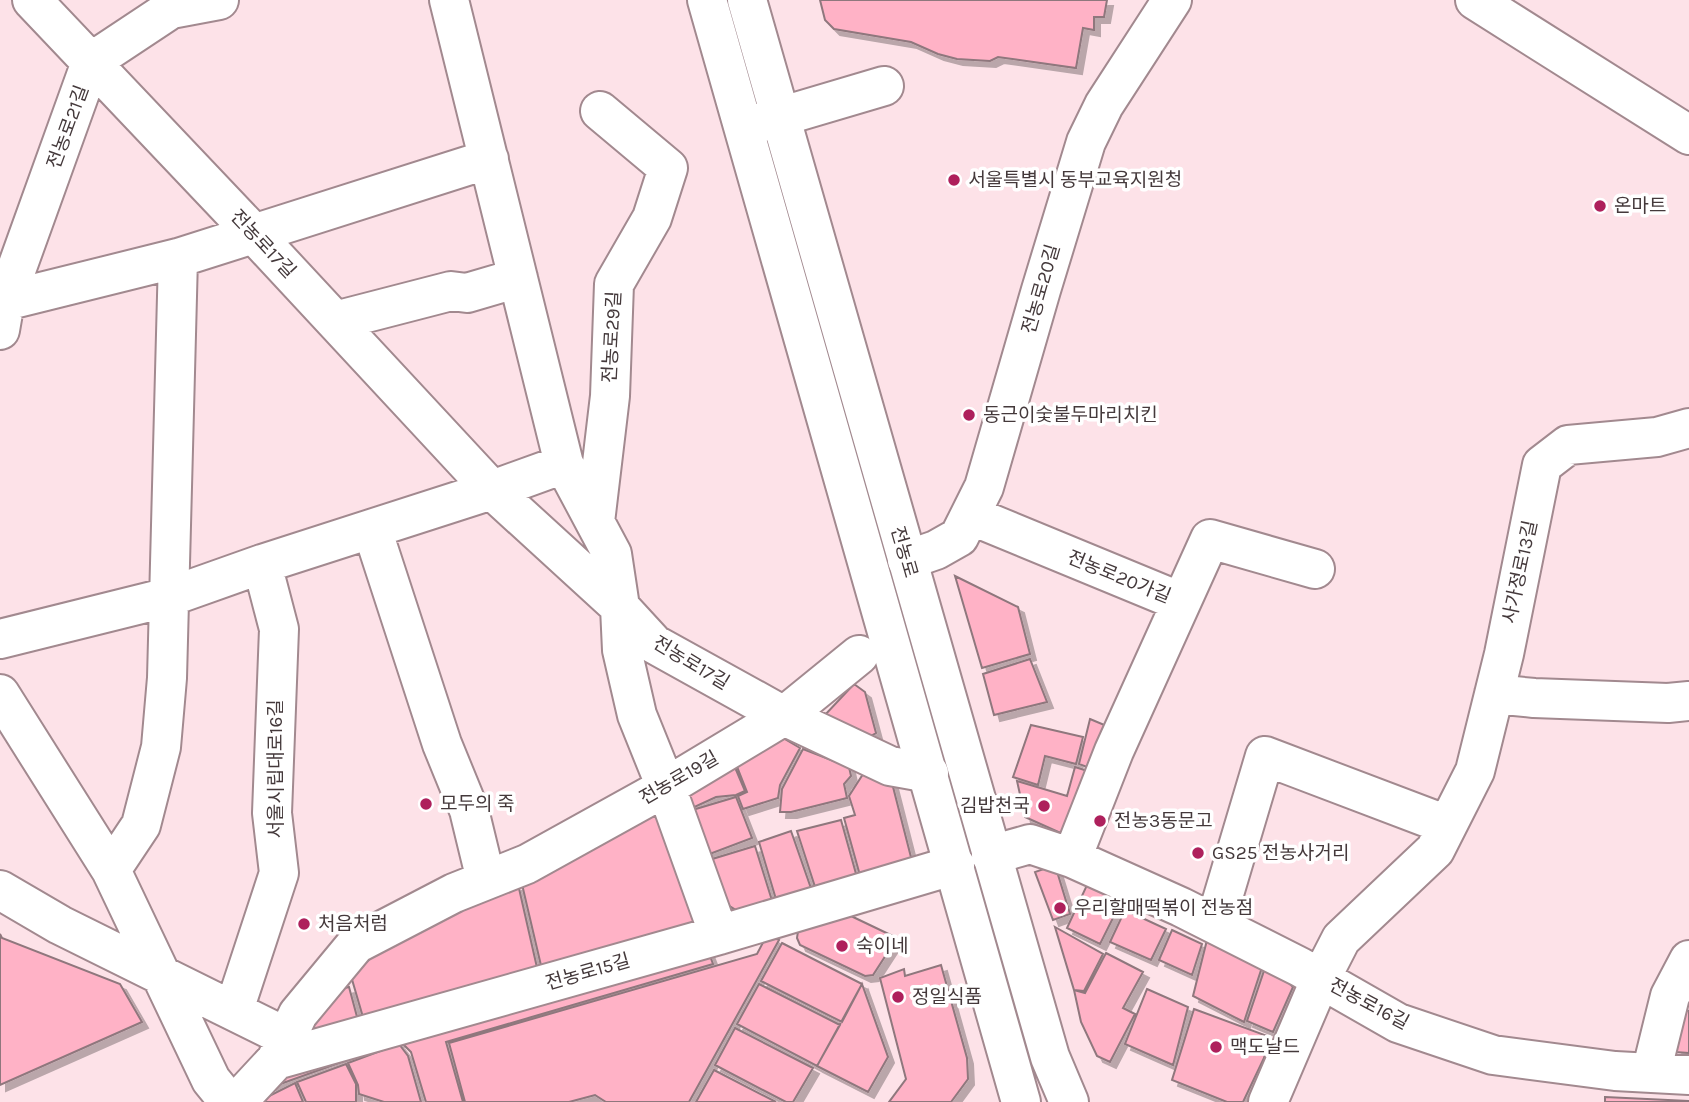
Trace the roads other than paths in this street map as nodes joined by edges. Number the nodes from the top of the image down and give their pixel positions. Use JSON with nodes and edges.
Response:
{"nodes":[{"id":1,"x":32,"y":0,"type":"edge"},
{"id":2,"x":219,"y":0,"type":"edge"},
{"id":3,"x":449,"y":0,"type":"edge"},
{"id":4,"x":707,"y":0,"type":"edge"},
{"id":5,"x":747,"y":0,"type":"edge"},
{"id":6,"x":1172,"y":0,"type":"edge"},
{"id":7,"x":1475,"y":0,"type":"edge"},
{"id":8,"x":91,"y":62,"type":"junction"},
{"id":9,"x":884,"y":86,"type":"dead end"},
{"id":10,"x":600,"y":111,"type":"dead end"},
{"id":11,"x":780,"y":117,"type":"junction"},
{"id":12,"x":744,"y":127,"type":"junction"},
{"id":13,"x":1689,"y":135,"type":"edge"},
{"id":14,"x":489,"y":159,"type":"junction"},
{"id":15,"x":255,"y":234,"type":"junction"},
{"id":16,"x":178,"y":258,"type":"junction"},
{"id":17,"x":518,"y":278,"type":"junction"},
{"id":18,"x":2,"y":309,"type":"edge"},
{"id":19,"x":335,"y":321,"type":"junction"},
{"id":20,"x":1686,"y":432,"type":"edge"},
{"id":21,"x":564,"y":464,"type":"junction"},
{"id":22,"x":492,"y":490,"type":"junction"},
{"id":23,"x":970,"y":515,"type":"junction"},
{"id":24,"x":595,"y":523,"type":"junction"},
{"id":25,"x":372,"y":529,"type":"junction"},
{"id":26,"x":907,"y":561,"type":"junction"},
{"id":27,"x":262,"y":564,"type":"junction"},
{"id":28,"x":1315,"y":569,"type":"dead end"},
{"id":29,"x":169,"y":597,"type":"junction"},
{"id":30,"x":1181,"y":602,"type":"junction"},
{"id":31,"x":620,"y":607,"type":"junction"},
{"id":32,"x":0,"y":639,"type":"edge"},
{"id":33,"x":859,"y":654,"type":"dead end"},
{"id":34,"x":0,"y":694,"type":"edge"},
{"id":35,"x":1494,"y":694,"type":"junction"},
{"id":36,"x":1689,"y":701,"type":"edge"},
{"id":37,"x":784,"y":716,"type":"junction"},
{"id":38,"x":929,"y":773,"type":"junction"},
{"id":39,"x":666,"y":787,"type":"junction"},
{"id":40,"x":1447,"y":825,"type":"junction"},
{"id":41,"x":991,"y":855,"type":"junction"},
{"id":42,"x":1072,"y":858,"type":"junction"},
{"id":43,"x":955,"y":865,"type":"junction"},
{"id":44,"x":111,"y":870,"type":"junction"},
{"id":45,"x":486,"y":880,"type":"junction"},
{"id":46,"x":0,"y":890,"type":"edge"},
{"id":47,"x":1215,"y":924,"type":"junction"},
{"id":48,"x":719,"y":935,"type":"junction"},
{"id":49,"x":1689,"y":960,"type":"edge"},
{"id":50,"x":161,"y":976,"type":"junction"},
{"id":51,"x":1321,"y":978,"type":"junction"},
{"id":52,"x":234,"y":1010,"type":"junction"},
{"id":53,"x":281,"y":1049,"type":"junction"},
{"id":54,"x":1050,"y":1057,"type":"junction"},
{"id":55,"x":1651,"y":1073,"type":"junction"},
{"id":56,"x":1689,"y":1075,"type":"edge"},
{"id":57,"x":1013,"y":1091,"type":"edge"},
{"id":58,"x":229,"y":1102,"type":"edge"},
{"id":59,"x":237,"y":1102,"type":"edge"},
{"id":60,"x":1069,"y":1102,"type":"edge"},
{"id":61,"x":1096,"y":1102,"type":"edge"},
{"id":62,"x":1268,"y":1102,"type":"edge"}],
"edges":[{"from":1,"to":8,"type":"street","name":"전농로17길"},
{"from":2,"to":8,"type":"street","name":"전농로21길"},
{"from":3,"to":14,"type":"street"},
{"from":4,"to":12,"type":"street","name":"전농로"},
{"from":5,"to":11,"type":"street","name":"전농로"},
{"from":6,"to":23,"type":"street","name":"전농로20길"},
{"from":7,"to":13,"type":"street"},
{"from":8,"to":15,"type":"street","name":"전농로17길"},
{"from":8,"to":18,"type":"street","name":"전농로21길"},
{"from":9,"to":11,"type":"street"},
{"from":10,"to":24,"type":"street","name":"전농로29길"},
{"from":11,"to":12,"type":"street"},
{"from":11,"to":26,"type":"street","name":"전농로"},
{"from":12,"to":38,"type":"street","name":"전농로"},
{"from":14,"to":15,"type":"street"},
{"from":14,"to":17,"type":"street"},
{"from":15,"to":16,"type":"street"},
{"from":15,"to":19,"type":"street","name":"전농로17길"},
{"from":16,"to":18,"type":"street"},
{"from":16,"to":29,"type":"street"},
{"from":17,"to":19,"type":"street"},
{"from":17,"to":21,"type":"street"},
{"from":19,"to":22,"type":"street","name":"전농로17길"},
{"from":20,"to":35,"type":"street","name":"사가정로13길"},
{"from":21,"to":22,"type":"street"},
{"from":21,"to":24,"type":"street"},
{"from":22,"to":25,"type":"street"},
{"from":22,"to":31,"type":"street","name":"전농로17길"},
{"from":23,"to":26,"type":"street","name":"전농로20길"},
{"from":23,"to":30,"type":"street","name":"전농로20가길"},
{"from":24,"to":31,"type":"street"},
{"from":25,"to":27,"type":"street"},
{"from":25,"to":45,"type":"street"},
{"from":26,"to":41,"type":"street","name":"전농로"},
{"from":27,"to":29,"type":"street"},
{"from":27,"to":52,"type":"street","name":"서울시립대로16길"},
{"from":28,"to":30,"type":"street","name":"전농로20가길"},
{"from":29,"to":32,"type":"street"},
{"from":29,"to":44,"type":"street"},
{"from":30,"to":42,"type":"street"},
{"from":31,"to":37,"type":"street","name":"전농로17길"},
{"from":31,"to":39,"type":"street"},
{"from":33,"to":37,"type":"street","name":"전농로19길"},
{"from":34,"to":44,"type":"street"},
{"from":35,"to":36,"type":"street"},
{"from":35,"to":40,"type":"street","name":"사가정로13길"},
{"from":37,"to":38,"type":"street","name":"전농로17길"},
{"from":37,"to":39,"type":"street","name":"전농로19길"},
{"from":38,"to":43,"type":"street","name":"전농로"},
{"from":39,"to":45,"type":"street","name":"전농로19길"},
{"from":39,"to":48,"type":"street"},
{"from":40,"to":47,"type":"street"},
{"from":40,"to":51,"type":"street","name":"사가정로13길"},
{"from":41,"to":42,"type":"street","name":"전농로16길"},
{"from":41,"to":54,"type":"street","name":"전농로"},
{"from":42,"to":47,"type":"street","name":"전농로16길"},
{"from":43,"to":48,"type":"street","name":"전농로15길"},
{"from":43,"to":57,"type":"street","name":"전농로"},
{"from":44,"to":50,"type":"street"},
{"from":45,"to":53,"type":"street","name":"전농로19길"},
{"from":46,"to":50,"type":"street"},
{"from":47,"to":51,"type":"street","name":"전농로16길"},
{"from":48,"to":53,"type":"street","name":"전농로15길"},
{"from":49,"to":55,"type":"street"},
{"from":50,"to":52,"type":"street"},
{"from":50,"to":58,"type":"street"},
{"from":51,"to":55,"type":"street","name":"전농로16길"},
{"from":51,"to":62,"type":"street","name":"사가정로13길"},
{"from":52,"to":53,"type":"street"},
{"from":53,"to":59,"type":"street"},
{"from":54,"to":60,"type":"street","name":"전농로"},
{"from":54,"to":61,"type":"street"},
{"from":55,"to":56,"type":"street","name":"전농로16길"}]}
